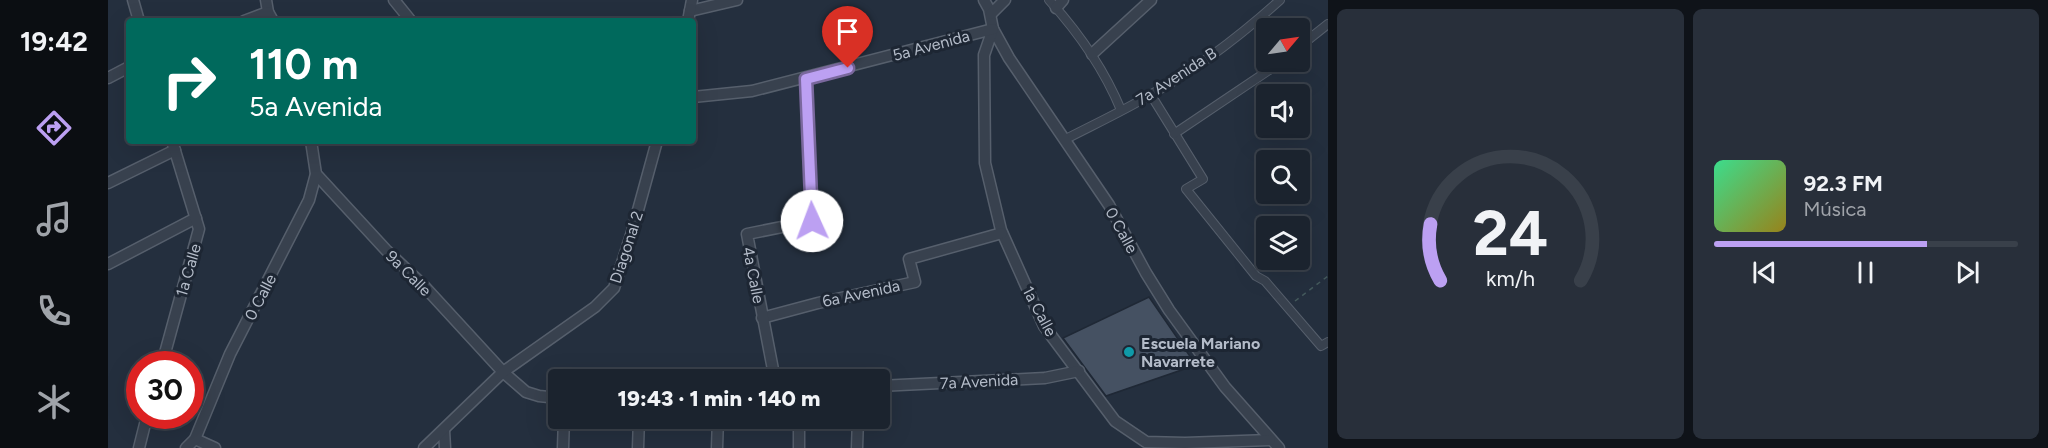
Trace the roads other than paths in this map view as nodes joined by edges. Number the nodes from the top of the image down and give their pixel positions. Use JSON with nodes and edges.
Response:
{"nodes":[{"id":1,"x":133,"y":0,"type":"edge"},
{"id":2,"x":266,"y":0,"type":"edge"},
{"id":3,"x":394,"y":0,"type":"edge"},
{"id":4,"x":737,"y":0,"type":"edge"},
{"id":5,"x":984,"y":0,"type":"edge"},
{"id":6,"x":1005,"y":0,"type":"edge"},
{"id":7,"x":1151,"y":0,"type":"edge"},
{"id":8,"x":1280,"y":0,"type":"edge"},
{"id":9,"x":1056,"y":3,"type":"edge"},
{"id":10,"x":690,"y":11,"type":"edge"},
{"id":11,"x":991,"y":14,"type":"junction"},
{"id":12,"x":270,"y":17,"type":"edge"},
{"id":13,"x":138,"y":18,"type":"edge"},
{"id":14,"x":409,"y":18,"type":"edge"},
{"id":15,"x":1328,"y":24,"type":"edge"},
{"id":16,"x":993,"y":29,"type":"junction"},
{"id":17,"x":1310,"y":38,"type":"edge"},
{"id":18,"x":1092,"y":54,"type":"junction"},
{"id":19,"x":126,"y":69,"type":"edge"},
{"id":20,"x":1266,"y":72,"type":"edge"},
{"id":21,"x":108,"y":78,"type":"edge"},
{"id":22,"x":806,"y":79,"type":"junction"},
{"id":23,"x":1150,"y":95,"type":"junction"},
{"id":24,"x":696,"y":97,"type":"edge"},
{"id":25,"x":1121,"y":110,"type":"junction"},
{"id":26,"x":1174,"y":134,"type":"junction"},
{"id":27,"x":1064,"y":140,"type":"junction"},
{"id":28,"x":311,"y":144,"type":"edge"},
{"id":29,"x":656,"y":144,"type":"edge"},
{"id":30,"x":174,"y":146,"type":"edge"},
{"id":31,"x":316,"y":174,"type":"junction"},
{"id":32,"x":108,"y":183,"type":"edge"},
{"id":33,"x":196,"y":218,"type":"junction"},
{"id":34,"x":1002,"y":233,"type":"junction"},
{"id":35,"x":108,"y":264,"type":"edge"},
{"id":36,"x":762,"y":318,"type":"junction"},
{"id":37,"x":1328,"y":342,"type":"edge"},
{"id":38,"x":166,"y":351,"type":"edge"},
{"id":39,"x":773,"y":369,"type":"edge"},
{"id":40,"x":1079,"y":371,"type":"junction"},
{"id":41,"x":503,"y":372,"type":"junction"},
{"id":42,"x":890,"y":385,"type":"edge"},
{"id":43,"x":548,"y":397,"type":"edge"},
{"id":44,"x":144,"y":429,"type":"edge"},
{"id":45,"x":564,"y":429,"type":"edge"},
{"id":46,"x":639,"y":429,"type":"edge"},
{"id":47,"x":718,"y":429,"type":"edge"},
{"id":48,"x":799,"y":429,"type":"edge"},
{"id":49,"x":858,"y":429,"type":"edge"},
{"id":50,"x":444,"y":430,"type":"junction"},
{"id":51,"x":195,"y":439,"type":"junction"},
{"id":52,"x":1275,"y":444,"type":"edge"},
{"id":53,"x":139,"y":448,"type":"edge"},
{"id":54,"x":186,"y":448,"type":"edge"},
{"id":55,"x":215,"y":448,"type":"edge"},
{"id":56,"x":424,"y":448,"type":"edge"},
{"id":57,"x":445,"y":448,"type":"edge"},
{"id":58,"x":563,"y":448,"type":"edge"},
{"id":59,"x":638,"y":448,"type":"edge"},
{"id":60,"x":717,"y":448,"type":"edge"},
{"id":61,"x":799,"y":448,"type":"edge"},
{"id":62,"x":857,"y":448,"type":"edge"}],
"edges":[{"from":1,"to":13,"type":"street"},
{"from":2,"to":12,"type":"street"},
{"from":3,"to":14,"type":"street"},
{"from":4,"to":10,"type":"street"},
{"from":5,"to":11,"type":"street","name":"0 Calle"},
{"from":6,"to":11,"type":"street"},
{"from":7,"to":18,"type":"street"},
{"from":8,"to":23,"type":"street","name":"7a Avenida B"},
{"from":9,"to":18,"type":"street"},
{"from":11,"to":16,"type":"street","name":"0 Calle"},
{"from":15,"to":17,"type":"street"},
{"from":16,"to":22,"type":"street","name":"5a Avenida"},
{"from":16,"to":27,"type":"street","name":"0 Calle"},
{"from":16,"to":34,"type":"street","name":"1a Calle"},
{"from":18,"to":25,"type":"street"},
{"from":19,"to":21,"type":"street"},
{"from":20,"to":26,"type":"street"},
{"from":22,"to":24,"type":"street","name":"5a Avenida"},
{"from":22,"to":36,"type":"street","name":"4a Calle"},
{"from":23,"to":25,"type":"street","name":"7a Avenida B"},
{"from":23,"to":26,"type":"street"},
{"from":25,"to":27,"type":"street","name":"7a Avenida B"},
{"from":26,"to":37,"type":"street"},
{"from":27,"to":52,"type":"street","name":"0 Calle"},
{"from":28,"to":31,"type":"street","name":"0 Calle"},
{"from":29,"to":41,"type":"street","name":"Diagonal 2"},
{"from":30,"to":32,"type":"street"},
{"from":30,"to":33,"type":"street","name":"1a Calle"},
{"from":31,"to":41,"type":"street","name":"9a Calle"},
{"from":31,"to":51,"type":"street","name":"0 Calle"},
{"from":33,"to":35,"type":"street"},
{"from":33,"to":38,"type":"street","name":"1a Calle"},
{"from":34,"to":36,"type":"street","name":"6a Avenida"},
{"from":34,"to":40,"type":"street","name":"1a Calle"},
{"from":36,"to":39,"type":"street","name":"4a Calle"},
{"from":40,"to":42,"type":"street","name":"7a Avenida"},
{"from":40,"to":52,"type":"street","name":"1a Calle"},
{"from":41,"to":43,"type":"street"},
{"from":41,"to":50,"type":"street","name":"Diagonal 2"},
{"from":44,"to":53,"type":"street"},
{"from":45,"to":58,"type":"street"},
{"from":46,"to":59,"type":"street"},
{"from":47,"to":60,"type":"street"},
{"from":48,"to":61,"type":"street"},
{"from":49,"to":62,"type":"street"},
{"from":50,"to":56,"type":"street","name":"Diagonal 2"},
{"from":50,"to":57,"type":"street"},
{"from":51,"to":54,"type":"street","name":"0 Calle"},
{"from":51,"to":55,"type":"street"}]}
